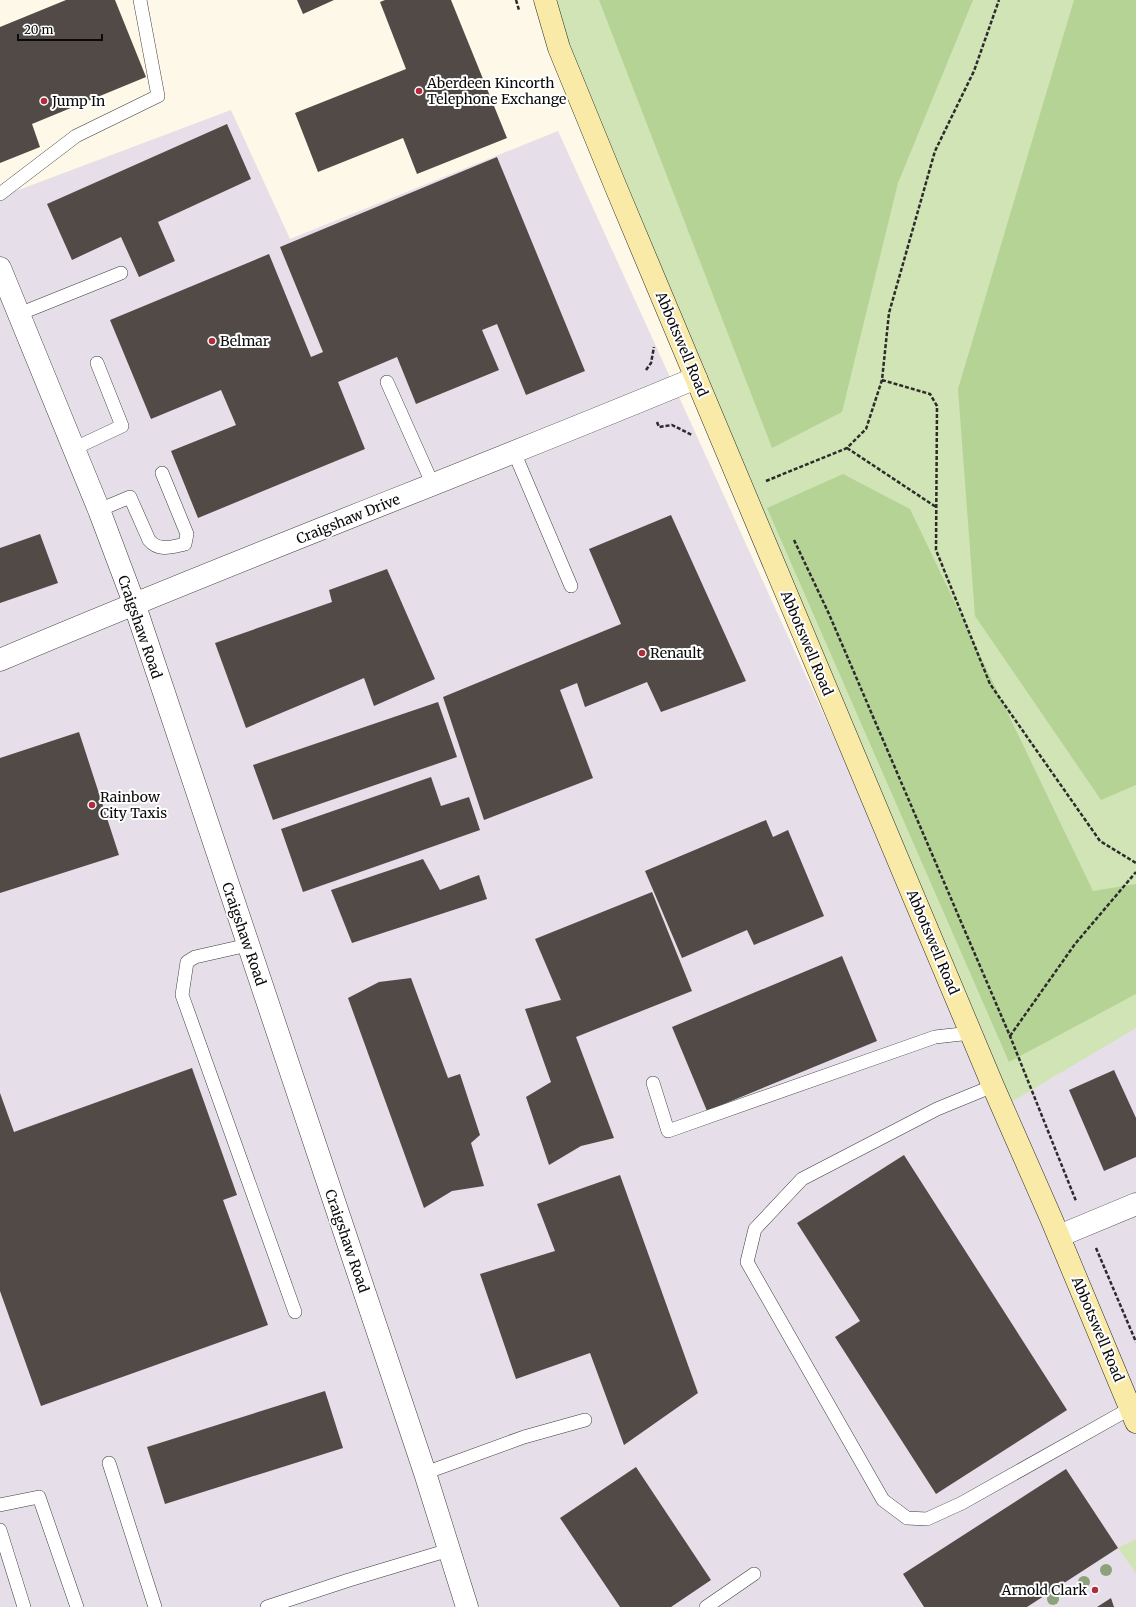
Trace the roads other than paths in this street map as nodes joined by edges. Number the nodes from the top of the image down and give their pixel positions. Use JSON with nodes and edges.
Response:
{"nodes":[{"id":1,"x":140,"y":0,"type":"edge"},
{"id":2,"x":532,"y":0,"type":"edge"},
{"id":3,"x":545,"y":0,"type":"edge"},
{"id":4,"x":559,"y":48,"type":"junction"},
{"id":5,"x":0,"y":194,"type":"edge"},
{"id":6,"x":0,"y":268,"type":"edge"},
{"id":7,"x":121,"y":273,"type":"dead end"},
{"id":8,"x":19,"y":314,"type":"junction"},
{"id":9,"x":97,"y":363,"type":"dead end"},
{"id":10,"x":696,"y":378,"type":"junction"},
{"id":11,"x":387,"y":382,"type":"dead end"},
{"id":12,"x":74,"y":449,"type":"junction"},
{"id":13,"x":514,"y":452,"type":"junction"},
{"id":14,"x":162,"y":473,"type":"dead end"},
{"id":15,"x":433,"y":486,"type":"junction"},
{"id":16,"x":98,"y":510,"type":"junction"},
{"id":17,"x":571,"y":586,"type":"dead end"},
{"id":18,"x":134,"y":603,"type":"junction"},
{"id":19,"x":0,"y":660,"type":"edge"},
{"id":20,"x":248,"y":945,"type":"junction"},
{"id":21,"x":971,"y":1033,"type":"junction"},
{"id":22,"x":653,"y":1083,"type":"dead end"},
{"id":23,"x":993,"y":1086,"type":"junction"},
{"id":24,"x":1136,"y":1204,"type":"edge"},
{"id":25,"x":1059,"y":1236,"type":"junction"},
{"id":26,"x":296,"y":1312,"type":"dead end"},
{"id":27,"x":1133,"y":1415,"type":"edge"},
{"id":28,"x":584,"y":1420,"type":"dead end"},
{"id":29,"x":110,"y":1462,"type":"dead end"},
{"id":30,"x":425,"y":1473,"type":"junction"},
{"id":31,"x":0,"y":1505,"type":"edge"},
{"id":32,"x":0,"y":1530,"type":"edge"},
{"id":33,"x":449,"y":1550,"type":"junction"},
{"id":34,"x":754,"y":1574,"type":"dead end"},
{"id":35,"x":24,"y":1607,"type":"edge"},
{"id":36,"x":77,"y":1607,"type":"edge"},
{"id":37,"x":155,"y":1607,"type":"edge"},
{"id":38,"x":267,"y":1607,"type":"edge"},
{"id":39,"x":467,"y":1607,"type":"edge"},
{"id":40,"x":706,"y":1607,"type":"edge"}],
"edges":[{"from":1,"to":5,"type":"lane"},
{"from":2,"to":4,"type":"street"},
{"from":3,"to":4,"type":"street"},
{"from":4,"to":10,"type":"street","name":"Abbotswell Road"},
{"from":6,"to":8,"type":"street","name":"Craigshaw Road"},
{"from":7,"to":8,"type":"lane"},
{"from":8,"to":12,"type":"street","name":"Craigshaw Road"},
{"from":9,"to":12,"type":"lane"},
{"from":10,"to":13,"type":"street","name":"Craigshaw Drive"},
{"from":10,"to":21,"type":"street","name":"Abbotswell Road"},
{"from":11,"to":15,"type":"lane"},
{"from":12,"to":16,"type":"street","name":"Craigshaw Road"},
{"from":13,"to":15,"type":"street","name":"Craigshaw Drive"},
{"from":13,"to":17,"type":"lane"},
{"from":14,"to":16,"type":"lane"},
{"from":15,"to":18,"type":"street","name":"Craigshaw Drive"},
{"from":16,"to":18,"type":"street","name":"Craigshaw Road"},
{"from":18,"to":19,"type":"street","name":"Craigshaw Drive"},
{"from":18,"to":20,"type":"street","name":"Craigshaw Road"},
{"from":20,"to":26,"type":"lane"},
{"from":20,"to":30,"type":"street","name":"Craigshaw Road"},
{"from":21,"to":22,"type":"lane"},
{"from":21,"to":23,"type":"street","name":"Abbotswell Road"},
{"from":23,"to":25,"type":"street","name":"Abbotswell Road"},
{"from":23,"to":27,"type":"lane"},
{"from":24,"to":25,"type":"street"},
{"from":25,"to":27,"type":"street","name":"Abbotswell Road"},
{"from":28,"to":30,"type":"lane"},
{"from":29,"to":37,"type":"lane"},
{"from":30,"to":33,"type":"street","name":"Craigshaw Road"},
{"from":31,"to":36,"type":"lane"},
{"from":32,"to":35,"type":"lane"},
{"from":33,"to":38,"type":"lane"},
{"from":33,"to":39,"type":"street","name":"Craigshaw Road"},
{"from":34,"to":40,"type":"lane"}]}
